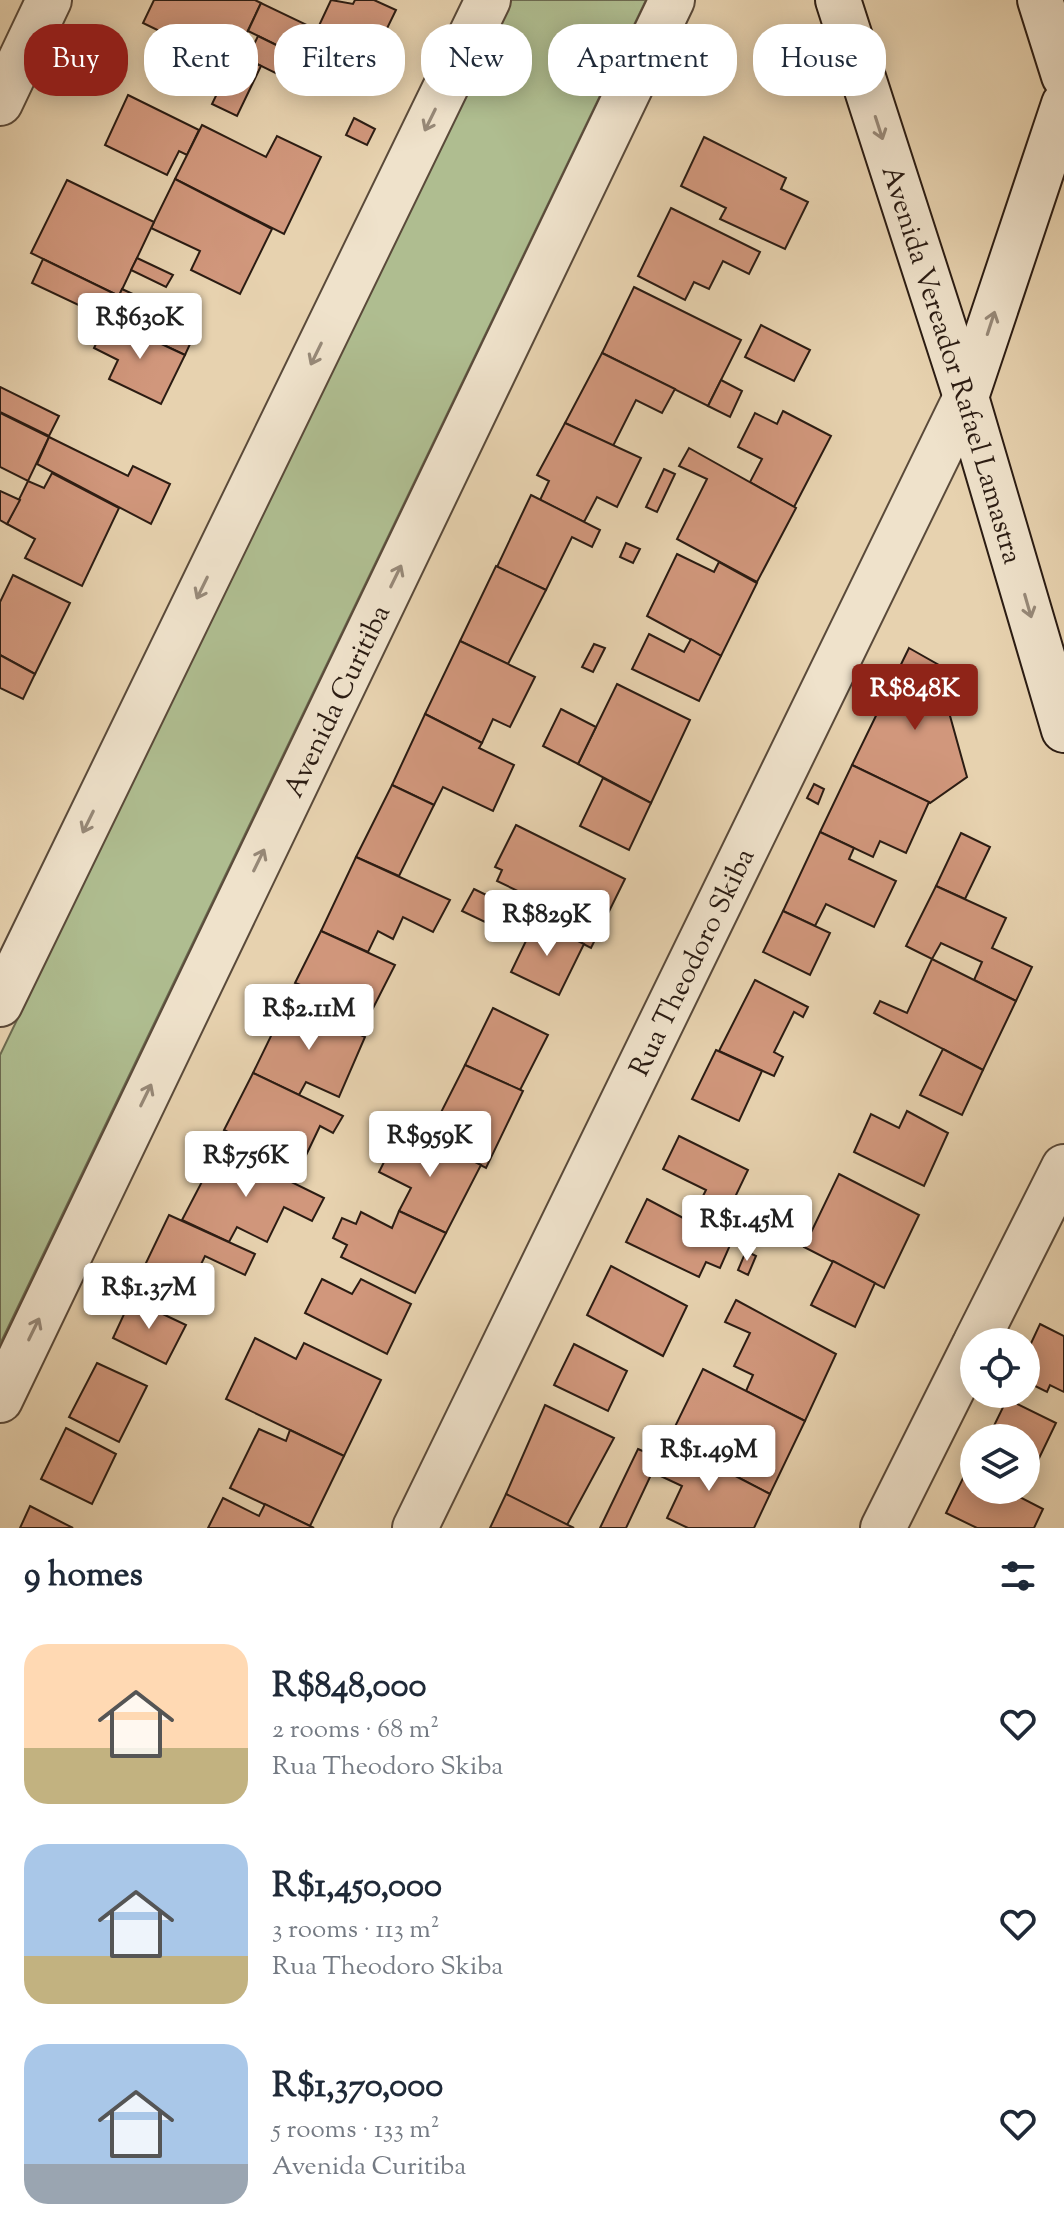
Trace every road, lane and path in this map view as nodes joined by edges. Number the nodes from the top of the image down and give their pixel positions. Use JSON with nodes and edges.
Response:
{"nodes":[{"id":1,"x":49,"y":0,"type":"edge"},
{"id":2,"x":488,"y":0,"type":"edge"},
{"id":3,"x":672,"y":0,"type":"edge"},
{"id":4,"x":838,"y":0,"type":"edge"},
{"id":5,"x":1040,"y":0,"type":"edge"},
{"id":6,"x":1064,"y":76,"type":"edge"},
{"id":7,"x":0,"y":103,"type":"edge"},
{"id":8,"x":1064,"y":104,"type":"edge"},
{"id":9,"x":966,"y":397,"type":"junction"},
{"id":10,"x":1064,"y":730,"type":"edge"},
{"id":11,"x":0,"y":1004,"type":"edge"},
{"id":12,"x":1064,"y":1167,"type":"edge"},
{"id":13,"x":983,"y":1328,"type":"edge"},
{"id":14,"x":960,"y":1374,"type":"edge"},
{"id":15,"x":0,"y":1400,"type":"edge"},
{"id":16,"x":415,"y":1528,"type":"edge"},
{"id":17,"x":883,"y":1528,"type":"edge"}],
"edges":[{"from":1,"to":7,"type":"street"},
{"from":2,"to":11,"type":"street","one_way":true},
{"from":15,"to":3,"type":"street","name":"Avenida Curitiba","one_way":true},
{"from":4,"to":9,"type":"street","name":"Avenida Vereador Rafael Lamastra","one_way":true},
{"from":5,"to":6,"type":"street"},
{"from":9,"to":8,"type":"street","name":"Rua Theodoro Skiba","one_way":true},
{"from":9,"to":10,"type":"street","name":"Avenida Vereador Rafael Lamastra","one_way":true},
{"from":9,"to":16,"type":"street","name":"Rua Theodoro Skiba"},
{"from":12,"to":13,"type":"street"},
{"from":14,"to":17,"type":"street"}]}
